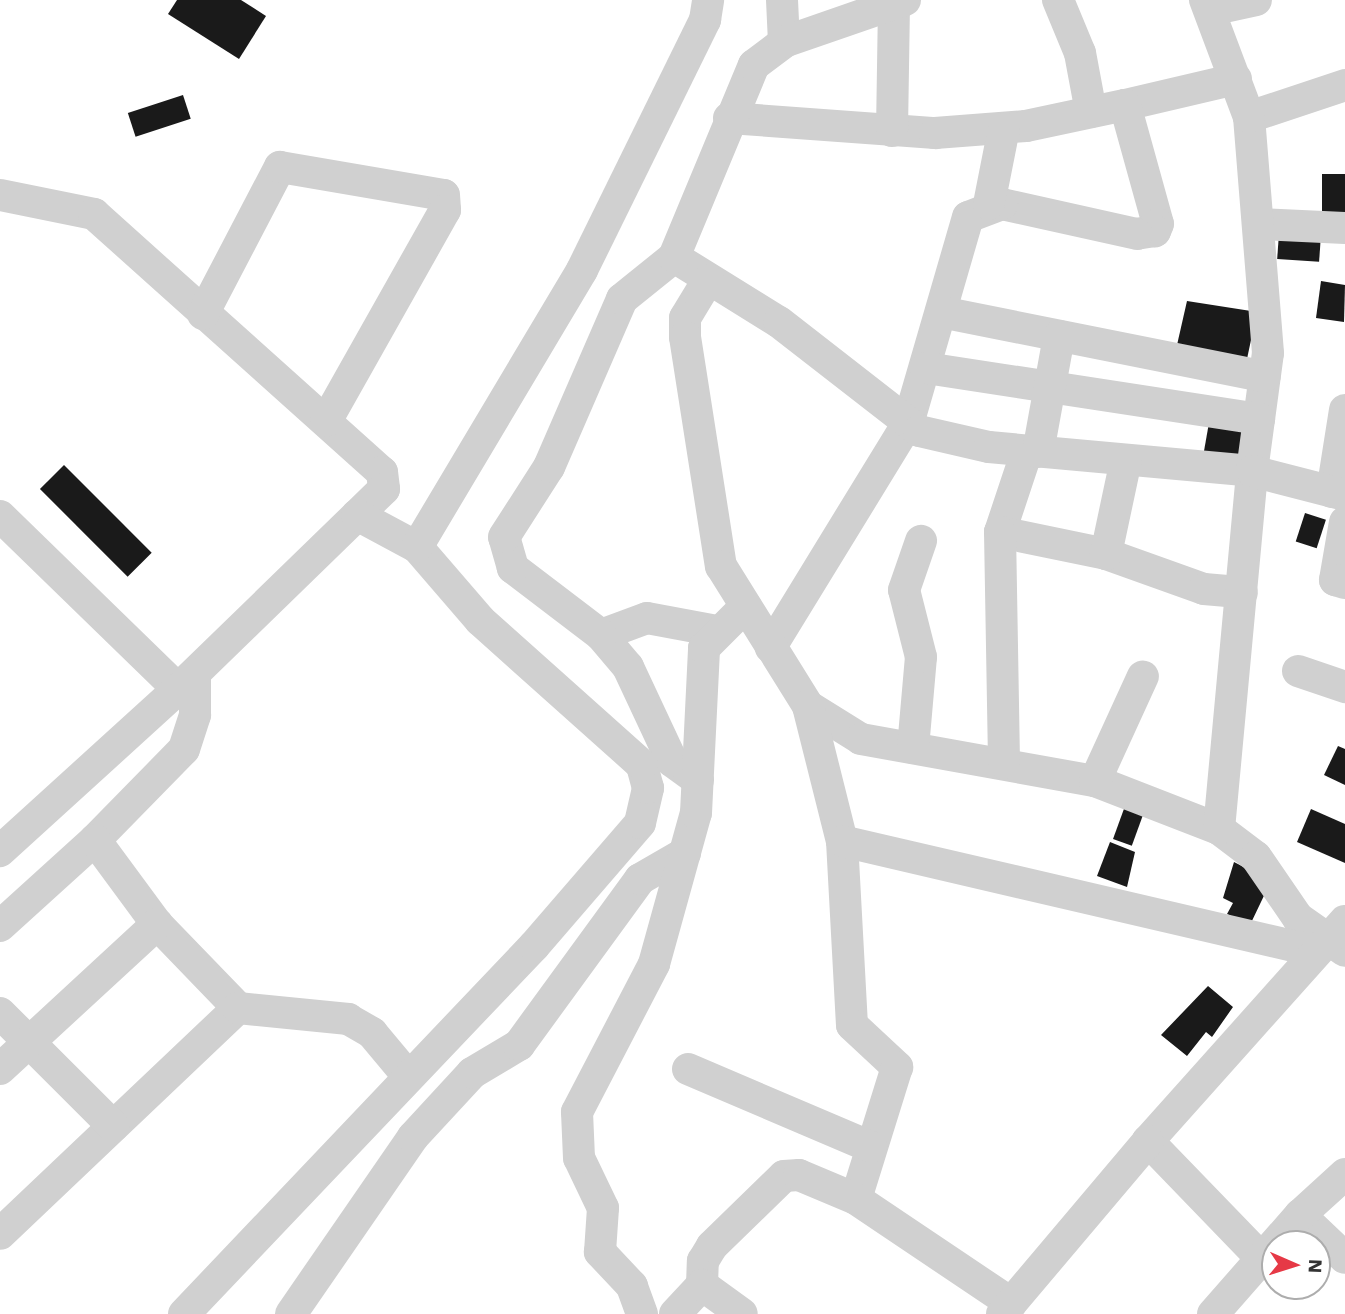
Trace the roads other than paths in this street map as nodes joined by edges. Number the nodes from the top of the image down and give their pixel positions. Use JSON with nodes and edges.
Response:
{"nodes":[{"id":1,"x":708,"y":0,"type":"edge"},
{"id":2,"x":782,"y":0,"type":"edge"},
{"id":3,"x":1058,"y":0,"type":"edge"},
{"id":4,"x":1256,"y":0,"type":"edge"},
{"id":5,"x":900,"y":2,"type":"edge"},
{"id":6,"x":1208,"y":5,"type":"edge"},
{"id":7,"x":784,"y":42,"type":"junction"},
{"id":8,"x":1236,"y":79,"type":"junction"},
{"id":9,"x":1345,"y":85,"type":"edge"},
{"id":10,"x":1125,"y":105,"type":"junction"},
{"id":11,"x":1091,"y":112,"type":"junction"},
{"id":12,"x":1250,"y":117,"type":"junction"},
{"id":13,"x":729,"y":118,"type":"junction"},
{"id":14,"x":1004,"y":128,"type":"junction"},
{"id":15,"x":892,"y":131,"type":"junction"},
{"id":16,"x":0,"y":195,"type":"edge"},
{"id":17,"x":989,"y":204,"type":"junction"},
{"id":18,"x":1260,"y":224,"type":"junction"},
{"id":19,"x":1345,"y":228,"type":"edge"},
{"id":20,"x":674,"y":257,"type":"junction"},
{"id":21,"x":708,"y":280,"type":"junction"},
{"id":22,"x":941,"y":313,"type":"junction"},
{"id":23,"x":203,"y":314,"type":"junction"},
{"id":24,"x":1059,"y":336,"type":"junction"},
{"id":25,"x":926,"y":368,"type":"junction"},
{"id":26,"x":1265,"y":377,"type":"junction"},
{"id":27,"x":1054,"y":387,"type":"junction"},
{"id":28,"x":1345,"y":410,"type":"edge"},
{"id":29,"x":1259,"y":419,"type":"junction"},
{"id":30,"x":326,"y":421,"type":"junction"},
{"id":31,"x":908,"y":423,"type":"junction"},
{"id":32,"x":1033,"y":452,"type":"junction"},
{"id":33,"x":1126,"y":460,"type":"junction"},
{"id":34,"x":1252,"y":471,"type":"junction"},
{"id":35,"x":1339,"y":494,"type":"edge"},
{"id":36,"x":357,"y":515,"type":"junction"},
{"id":37,"x":0,"y":516,"type":"edge"},
{"id":38,"x":1345,"y":522,"type":"edge"},
{"id":39,"x":1000,"y":532,"type":"junction"},
{"id":40,"x":921,"y":541,"type":"dead end"},
{"id":41,"x":417,"y":547,"type":"junction"},
{"id":42,"x":1107,"y":554,"type":"junction"},
{"id":43,"x":1345,"y":583,"type":"edge"},
{"id":44,"x":1242,"y":592,"type":"junction"},
{"id":45,"x":746,"y":606,"type":"junction"},
{"id":46,"x":717,"y":631,"type":"junction"},
{"id":47,"x":601,"y":635,"type":"junction"},
{"id":48,"x":771,"y":647,"type":"junction"},
{"id":49,"x":1298,"y":671,"type":"dead end"},
{"id":50,"x":1143,"y":676,"type":"dead end"},
{"id":51,"x":187,"y":682,"type":"junction"},
{"id":52,"x":1345,"y":687,"type":"edge"},
{"id":53,"x":808,"y":706,"type":"junction"},
{"id":54,"x":913,"y":748,"type":"junction"},
{"id":55,"x":1004,"y":763,"type":"junction"},
{"id":56,"x":698,"y":780,"type":"junction"},
{"id":57,"x":1096,"y":781,"type":"junction"},
{"id":58,"x":1219,"y":829,"type":"junction"},
{"id":59,"x":95,"y":840,"type":"junction"},
{"id":60,"x":842,"y":841,"type":"junction"},
{"id":61,"x":0,"y":851,"type":"edge"},
{"id":62,"x":685,"y":853,"type":"junction"},
{"id":63,"x":158,"y":924,"type":"junction"},
{"id":64,"x":0,"y":926,"type":"edge"},
{"id":65,"x":1331,"y":941,"type":"edge"},
{"id":66,"x":238,"y":1009,"type":"junction"},
{"id":67,"x":0,"y":1013,"type":"edge"},
{"id":68,"x":27,"y":1044,"type":"junction"},
{"id":69,"x":0,"y":1069,"type":"edge"},
{"id":70,"x":688,"y":1069,"type":"dead end"},
{"id":71,"x":408,"y":1076,"type":"junction"},
{"id":72,"x":113,"y":1126,"type":"junction"},
{"id":73,"x":1148,"y":1141,"type":"junction"},
{"id":74,"x":871,"y":1147,"type":"junction"},
{"id":75,"x":1345,"y":1174,"type":"edge"},
{"id":76,"x":856,"y":1199,"type":"junction"},
{"id":77,"x":1300,"y":1214,"type":"junction"},
{"id":78,"x":1286,"y":1230,"type":"edge"},
{"id":79,"x":0,"y":1234,"type":"edge"},
{"id":80,"x":1261,"y":1258,"type":"joint"},
{"id":81,"x":1345,"y":1258,"type":"edge"},
{"id":82,"x":702,"y":1285,"type":"junction"},
{"id":83,"x":1006,"y":1308,"type":"edge"},
{"id":84,"x":184,"y":1314,"type":"edge"},
{"id":85,"x":290,"y":1314,"type":"edge"},
{"id":86,"x":642,"y":1314,"type":"edge"},
{"id":87,"x":675,"y":1314,"type":"edge"},
{"id":88,"x":742,"y":1314,"type":"edge"},
{"id":89,"x":1213,"y":1314,"type":"edge"}],
"edges":[{"from":1,"to":41,"type":"street"},
{"from":2,"to":7,"type":"street"},
{"from":3,"to":11,"type":"street"},
{"from":4,"to":6,"type":"street"},
{"from":5,"to":7,"type":"street"},
{"from":5,"to":15,"type":"street"},
{"from":6,"to":8,"type":"street"},
{"from":7,"to":13,"type":"street"},
{"from":8,"to":10,"type":"street"},
{"from":8,"to":12,"type":"street"},
{"from":9,"to":12,"type":"street"},
{"from":10,"to":11,"type":"street"},
{"from":10,"to":17,"type":"street"},
{"from":11,"to":14,"type":"street"},
{"from":12,"to":18,"type":"street"},
{"from":13,"to":15,"type":"street"},
{"from":13,"to":20,"type":"street"},
{"from":14,"to":15,"type":"street"},
{"from":14,"to":17,"type":"street"},
{"from":16,"to":23,"type":"street"},
{"from":17,"to":22,"type":"street"},
{"from":18,"to":19,"type":"street"},
{"from":18,"to":26,"type":"street"},
{"from":20,"to":21,"type":"street"},
{"from":20,"to":47,"type":"street"},
{"from":21,"to":31,"type":"street"},
{"from":21,"to":45,"type":"street"},
{"from":22,"to":24,"type":"street"},
{"from":22,"to":25,"type":"street"},
{"from":23,"to":30,"type":"street"},
{"from":23,"to":30,"type":"street"},
{"from":24,"to":26,"type":"street"},
{"from":24,"to":27,"type":"street"},
{"from":25,"to":27,"type":"street"},
{"from":25,"to":31,"type":"street"},
{"from":26,"to":29,"type":"street"},
{"from":27,"to":29,"type":"street"},
{"from":27,"to":32,"type":"street"},
{"from":28,"to":35,"type":"street"},
{"from":29,"to":34,"type":"street"},
{"from":30,"to":36,"type":"street"},
{"from":31,"to":32,"type":"street"},
{"from":31,"to":48,"type":"street"},
{"from":32,"to":33,"type":"street"},
{"from":32,"to":39,"type":"street"},
{"from":33,"to":34,"type":"street"},
{"from":33,"to":42,"type":"street"},
{"from":34,"to":35,"type":"street"},
{"from":34,"to":44,"type":"street"},
{"from":36,"to":41,"type":"street"},
{"from":36,"to":51,"type":"street"},
{"from":37,"to":51,"type":"street"},
{"from":38,"to":43,"type":"street"},
{"from":39,"to":42,"type":"street"},
{"from":39,"to":55,"type":"street"},
{"from":40,"to":54,"type":"street"},
{"from":41,"to":71,"type":"street"},
{"from":42,"to":44,"type":"street"},
{"from":44,"to":58,"type":"street"},
{"from":45,"to":46,"type":"street"},
{"from":45,"to":48,"type":"street"},
{"from":46,"to":47,"type":"street"},
{"from":46,"to":56,"type":"street"},
{"from":47,"to":56,"type":"street"},
{"from":48,"to":53,"type":"street"},
{"from":49,"to":52,"type":"street"},
{"from":50,"to":57,"type":"street"},
{"from":51,"to":59,"type":"street"},
{"from":51,"to":61,"type":"street"},
{"from":53,"to":54,"type":"street"},
{"from":53,"to":60,"type":"street"},
{"from":54,"to":55,"type":"street"},
{"from":55,"to":57,"type":"street"},
{"from":56,"to":62,"type":"street"},
{"from":57,"to":58,"type":"street"},
{"from":58,"to":65,"type":"street"},
{"from":59,"to":63,"type":"street"},
{"from":59,"to":64,"type":"street"},
{"from":60,"to":65,"type":"street"},
{"from":60,"to":74,"type":"street"},
{"from":62,"to":85,"type":"street"},
{"from":62,"to":86,"type":"street"},
{"from":63,"to":66,"type":"street"},
{"from":63,"to":68,"type":"street"},
{"from":65,"to":73,"type":"street"},
{"from":66,"to":71,"type":"street"},
{"from":66,"to":72,"type":"street"},
{"from":67,"to":68,"type":"street"},
{"from":68,"to":69,"type":"street"},
{"from":68,"to":72,"type":"street"},
{"from":70,"to":74,"type":"street"},
{"from":71,"to":84,"type":"street"},
{"from":72,"to":79,"type":"street"},
{"from":73,"to":80,"type":"street"},
{"from":73,"to":83,"type":"street"},
{"from":74,"to":76,"type":"street"},
{"from":75,"to":77,"type":"street"},
{"from":76,"to":82,"type":"street"},
{"from":76,"to":83,"type":"street"},
{"from":77,"to":78,"type":"street"},
{"from":77,"to":81,"type":"street"},
{"from":80,"to":89,"type":"street"},
{"from":82,"to":87,"type":"street"},
{"from":82,"to":88,"type":"street"}]}
